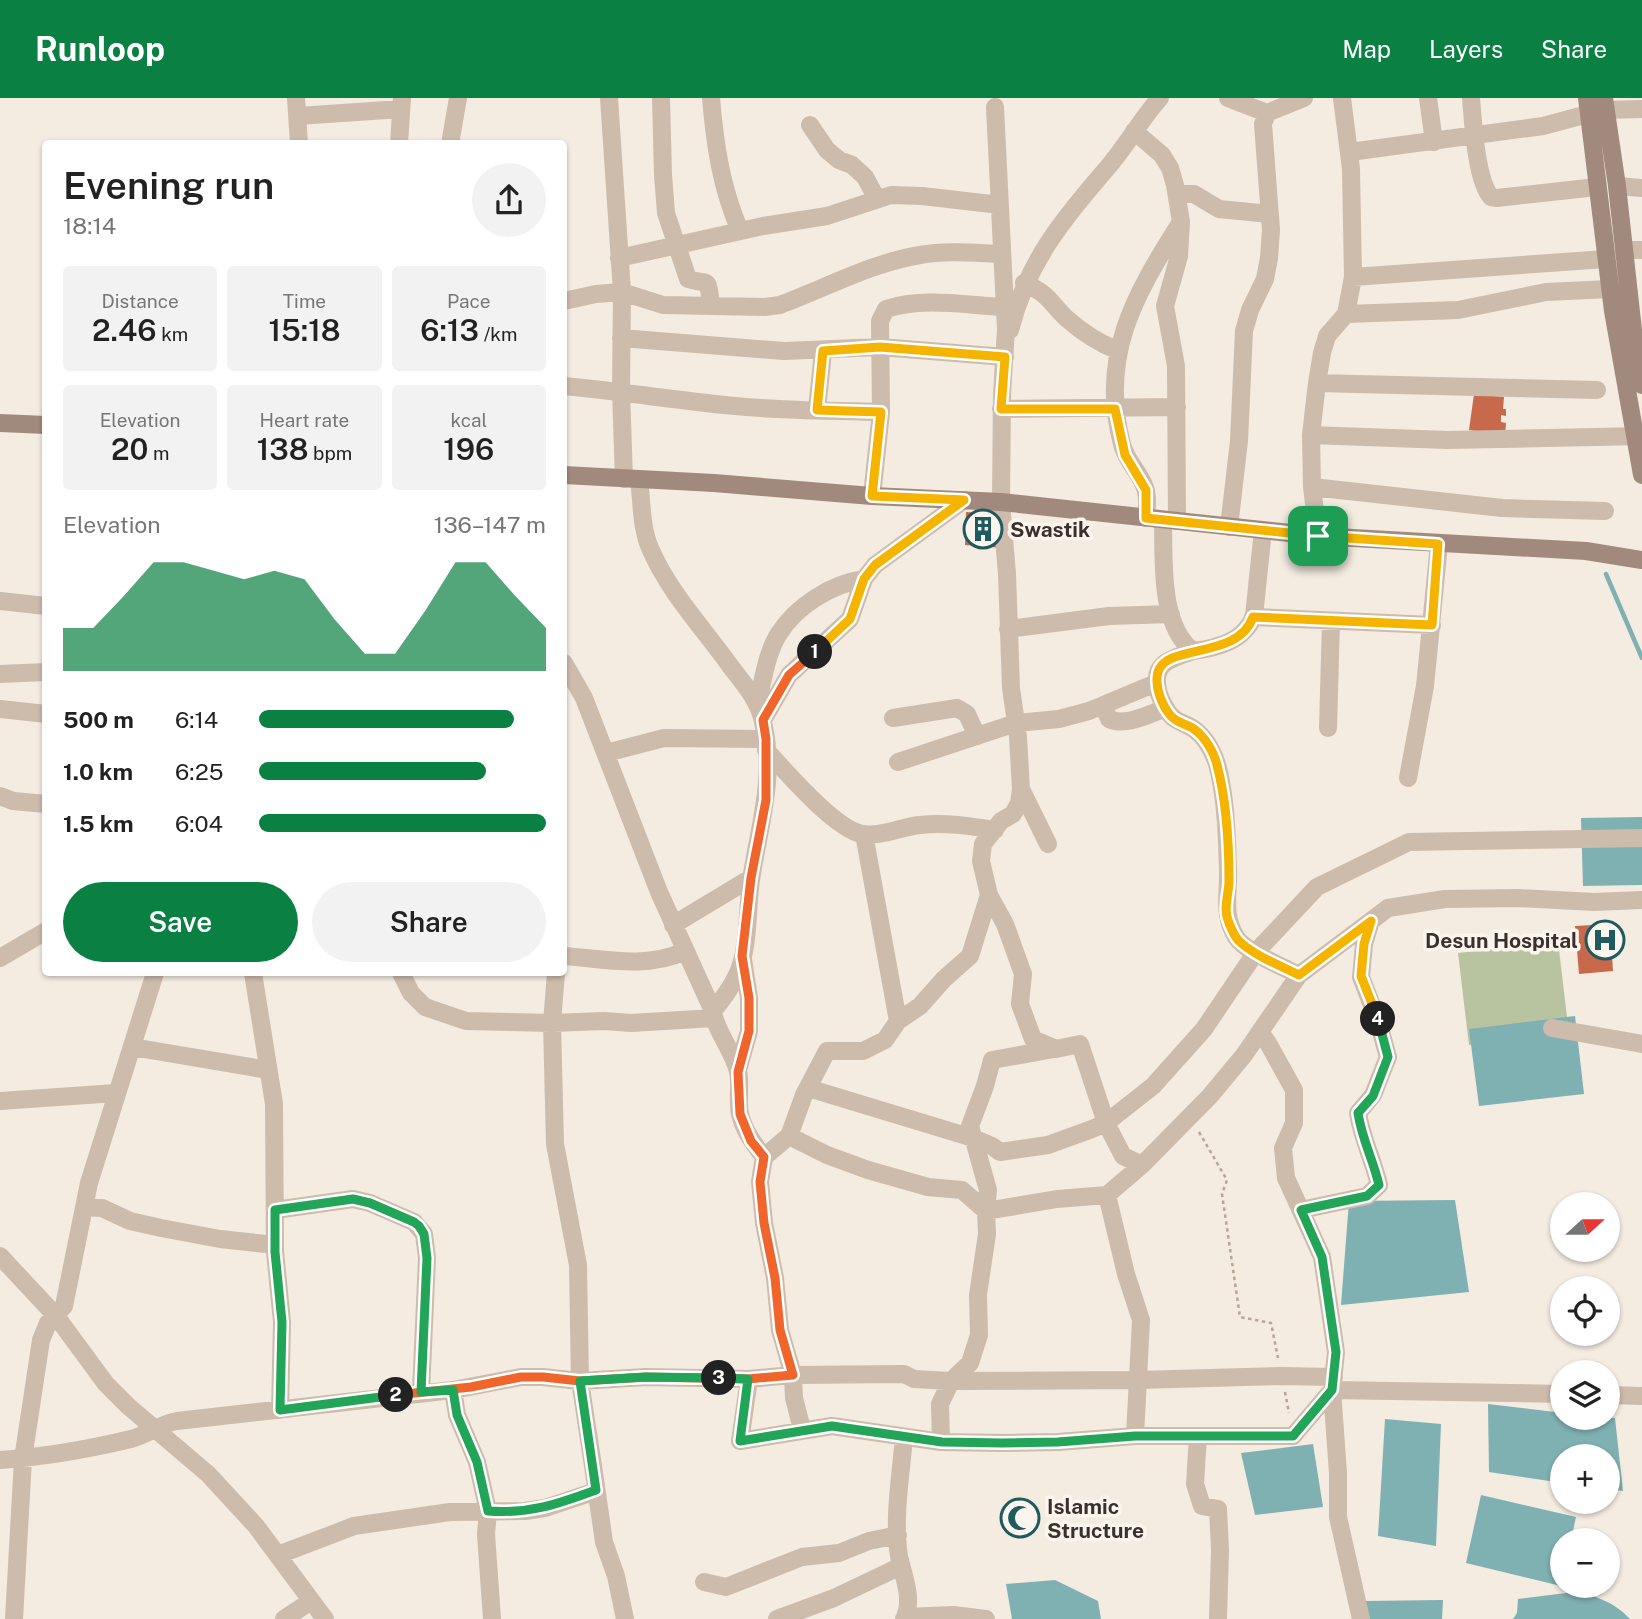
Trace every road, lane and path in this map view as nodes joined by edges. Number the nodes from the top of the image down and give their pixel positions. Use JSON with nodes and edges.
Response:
{"nodes":[{"id":1,"x":458,"y":98,"type":"edge"},
{"id":2,"x":610,"y":98,"type":"edge"},
{"id":3,"x":661,"y":98,"type":"edge"},
{"id":4,"x":711,"y":98,"type":"edge"},
{"id":5,"x":1160,"y":98,"type":"edge"},
{"id":6,"x":1228,"y":98,"type":"edge"},
{"id":7,"x":1304,"y":98,"type":"edge"},
{"id":8,"x":1342,"y":98,"type":"edge"},
{"id":9,"x":1427,"y":98,"type":"edge"},
{"id":10,"x":1471,"y":98,"type":"edge"},
{"id":11,"x":401,"y":104,"type":"edge"},
{"id":12,"x":1596,"y":105,"type":"edge"},
{"id":13,"x":297,"y":107,"type":"edge"},
{"id":14,"x":995,"y":107,"type":"dead end"},
{"id":15,"x":1642,"y":109,"type":"edge"},
{"id":16,"x":1268,"y":113,"type":"junction"},
{"id":17,"x":810,"y":125,"type":"dead end"},
{"id":18,"x":1134,"y":131,"type":"junction"},
{"id":19,"x":1475,"y":136,"type":"junction"},
{"id":20,"x":299,"y":140,"type":"edge"},
{"id":21,"x":399,"y":140,"type":"edge"},
{"id":22,"x":451,"y":140,"type":"edge"},
{"id":23,"x":1434,"y":142,"type":"junction"},
{"id":24,"x":1350,"y":152,"type":"junction"},
{"id":25,"x":1617,"y":186,"type":"junction"},
{"id":26,"x":1597,"y":187,"type":"junction"},
{"id":27,"x":1642,"y":188,"type":"edge"},
{"id":28,"x":1177,"y":194,"type":"junction"},
{"id":29,"x":877,"y":199,"type":"junction"},
{"id":30,"x":1000,"y":205,"type":"junction"},
{"id":31,"x":1270,"y":214,"type":"junction"},
{"id":32,"x":1181,"y":222,"type":"junction"},
{"id":33,"x":740,"y":231,"type":"junction"},
{"id":34,"x":677,"y":245,"type":"junction"},
{"id":35,"x":1633,"y":250,"type":"edge"},
{"id":36,"x":1002,"y":254,"type":"junction"},
{"id":37,"x":620,"y":258,"type":"junction"},
{"id":38,"x":1606,"y":259,"type":"junction"},
{"id":39,"x":1353,"y":277,"type":"junction"},
{"id":40,"x":1024,"y":283,"type":"junction"},
{"id":41,"x":1610,"y":289,"type":"junction"},
{"id":42,"x":622,"y":292,"type":"junction"},
{"id":43,"x":567,"y":300,"type":"edge"},
{"id":44,"x":711,"y":304,"type":"junction"},
{"id":45,"x":1003,"y":307,"type":"junction"},
{"id":46,"x":1346,"y":314,"type":"junction"},
{"id":47,"x":1637,"y":328,"type":"edge"},
{"id":48,"x":621,"y":338,"type":"junction"},
{"id":49,"x":880,"y":347,"type":"junction"},
{"id":50,"x":1117,"y":350,"type":"junction"},
{"id":51,"x":823,"y":351,"type":"junction"},
{"id":52,"x":1005,"y":352,"type":"junction"},
{"id":53,"x":1317,"y":383,"type":"junction"},
{"id":54,"x":1642,"y":385,"type":"edge"},
{"id":55,"x":567,"y":386,"type":"edge"},
{"id":56,"x":1597,"y":390,"type":"dead end"},
{"id":57,"x":621,"y":391,"type":"junction"},
{"id":58,"x":1177,"y":407,"type":"junction"},
{"id":59,"x":1001,"y":409,"type":"junction"},
{"id":60,"x":1115,"y":409,"type":"junction"},
{"id":61,"x":817,"y":410,"type":"junction"},
{"id":62,"x":881,"y":412,"type":"junction"},
{"id":63,"x":0,"y":423,"type":"edge"},
{"id":64,"x":42,"y":425,"type":"edge"},
{"id":65,"x":1311,"y":435,"type":"junction"},
{"id":66,"x":1639,"y":437,"type":"edge"},
{"id":67,"x":567,"y":475,"type":"edge"},
{"id":68,"x":1642,"y":475,"type":"edge"},
{"id":69,"x":632,"y":479,"type":"junction"},
{"id":70,"x":1312,"y":487,"type":"junction"},
{"id":71,"x":872,"y":496,"type":"junction"},
{"id":72,"x":964,"y":500,"type":"junction"},
{"id":73,"x":1000,"y":502,"type":"junction"},
{"id":74,"x":1605,"y":511,"type":"dead end"},
{"id":75,"x":1162,"y":520,"type":"junction"},
{"id":76,"x":1229,"y":527,"type":"junction"},
{"id":77,"x":1263,"y":530,"type":"junction"},
{"id":78,"x":1318,"y":536,"type":"junction"},
{"id":79,"x":1438,"y":544,"type":"junction"},
{"id":80,"x":1642,"y":548,"type":"edge"},
{"id":81,"x":1586,"y":551,"type":"junction"},
{"id":82,"x":1642,"y":560,"type":"edge"},
{"id":83,"x":864,"y":579,"type":"junction"},
{"id":84,"x":0,"y":601,"type":"edge"},
{"id":85,"x":42,"y":606,"type":"edge"},
{"id":86,"x":1171,"y":614,"type":"junction"},
{"id":87,"x":1253,"y":617,"type":"junction"},
{"id":88,"x":1331,"y":621,"type":"junction"},
{"id":89,"x":1432,"y":625,"type":"junction"},
{"id":90,"x":1008,"y":629,"type":"junction"},
{"id":91,"x":1193,"y":651,"type":"junction"},
{"id":92,"x":567,"y":668,"type":"edge"},
{"id":93,"x":42,"y":671,"type":"edge"},
{"id":94,"x":0,"y":674,"type":"edge"},
{"id":95,"x":1156,"y":682,"type":"junction"},
{"id":96,"x":1103,"y":705,"type":"junction"},
{"id":97,"x":1166,"y":708,"type":"junction"},
{"id":98,"x":0,"y":709,"type":"edge"},
{"id":99,"x":760,"y":712,"type":"junction"},
{"id":100,"x":42,"y":714,"type":"edge"},
{"id":101,"x":893,"y":718,"type":"dead end"},
{"id":102,"x":1016,"y":723,"type":"junction"},
{"id":103,"x":1328,"y":728,"type":"dead end"},
{"id":104,"x":977,"y":736,"type":"junction"},
{"id":105,"x":766,"y":745,"type":"junction"},
{"id":106,"x":606,"y":753,"type":"junction"},
{"id":107,"x":898,"y":762,"type":"dead end"},
{"id":108,"x":1408,"y":778,"type":"dead end"},
{"id":109,"x":1021,"y":789,"type":"junction"},
{"id":110,"x":0,"y":796,"type":"edge"},
{"id":111,"x":42,"y":804,"type":"edge"},
{"id":112,"x":995,"y":830,"type":"junction"},
{"id":113,"x":864,"y":834,"type":"junction"},
{"id":114,"x":1642,"y":838,"type":"edge"},
{"id":115,"x":1048,"y":844,"type":"dead end"},
{"id":116,"x":751,"y":878,"type":"junction"},
{"id":117,"x":989,"y":895,"type":"junction"},
{"id":118,"x":1642,"y":900,"type":"edge"},
{"id":119,"x":1371,"y":921,"type":"junction"},
{"id":120,"x":673,"y":925,"type":"junction"},
{"id":121,"x":42,"y":933,"type":"edge"},
{"id":122,"x":685,"y":951,"type":"junction"},
{"id":123,"x":1256,"y":952,"type":"junction"},
{"id":124,"x":567,"y":956,"type":"edge"},
{"id":125,"x":742,"y":956,"type":"junction"},
{"id":126,"x":0,"y":958,"type":"edge"},
{"id":127,"x":1299,"y":975,"type":"junction"},
{"id":128,"x":154,"y":976,"type":"edge"},
{"id":129,"x":253,"y":976,"type":"edge"},
{"id":130,"x":402,"y":976,"type":"edge"},
{"id":131,"x":556,"y":976,"type":"edge"},
{"id":132,"x":713,"y":1014,"type":"junction"},
{"id":133,"x":898,"y":1021,"type":"junction"},
{"id":134,"x":552,"y":1023,"type":"junction"},
{"id":135,"x":1552,"y":1028,"type":"dead end"},
{"id":136,"x":1260,"y":1032,"type":"junction"},
{"id":137,"x":1642,"y":1044,"type":"edge"},
{"id":138,"x":132,"y":1047,"type":"junction"},
{"id":139,"x":1056,"y":1049,"type":"junction"},
{"id":140,"x":268,"y":1070,"type":"junction"},
{"id":141,"x":738,"y":1072,"type":"junction"},
{"id":142,"x":808,"y":1088,"type":"junction"},
{"id":143,"x":116,"y":1093,"type":"junction"},
{"id":144,"x":0,"y":1101,"type":"edge"},
{"id":145,"x":1190,"y":1117,"type":"junction"},
{"id":146,"x":1106,"y":1122,"type":"junction"},
{"id":147,"x":789,"y":1136,"type":"junction"},
{"id":148,"x":973,"y":1138,"type":"junction"},
{"id":149,"x":764,"y":1157,"type":"junction"},
{"id":150,"x":1142,"y":1166,"type":"junction"},
{"id":151,"x":1107,"y":1195,"type":"junction"},
{"id":152,"x":84,"y":1207,"type":"junction"},
{"id":153,"x":275,"y":1210,"type":"junction"},
{"id":154,"x":1301,"y":1210,"type":"junction"},
{"id":155,"x":986,"y":1211,"type":"junction"},
{"id":156,"x":275,"y":1245,"type":"junction"},
{"id":157,"x":0,"y":1256,"type":"edge"},
{"id":158,"x":56,"y":1316,"type":"junction"},
{"id":159,"x":793,"y":1375,"type":"junction"},
{"id":160,"x":1282,"y":1376,"type":"junction"},
{"id":161,"x":748,"y":1379,"type":"junction"},
{"id":162,"x":1138,"y":1380,"type":"junction"},
{"id":163,"x":580,"y":1381,"type":"junction"},
{"id":164,"x":951,"y":1381,"type":"junction"},
{"id":165,"x":1333,"y":1384,"type":"junction"},
{"id":166,"x":453,"y":1390,"type":"junction"},
{"id":167,"x":421,"y":1392,"type":"junction"},
{"id":168,"x":1550,"y":1393,"type":"edge"},
{"id":169,"x":1620,"y":1395,"type":"edge"},
{"id":170,"x":1642,"y":1395,"type":"edge"},
{"id":171,"x":280,"y":1410,"type":"junction"},
{"id":172,"x":155,"y":1428,"type":"junction"},
{"id":173,"x":802,"y":1429,"type":"junction"},
{"id":174,"x":1135,"y":1436,"type":"junction"},
{"id":175,"x":1198,"y":1436,"type":"junction"},
{"id":176,"x":1293,"y":1436,"type":"junction"},
{"id":177,"x":904,"y":1437,"type":"junction"},
{"id":178,"x":942,"y":1442,"type":"junction"},
{"id":179,"x":23,"y":1459,"type":"junction"},
{"id":180,"x":0,"y":1460,"type":"edge"},
{"id":181,"x":596,"y":1490,"type":"junction"},
{"id":182,"x":488,"y":1511,"type":"junction"},
{"id":183,"x":898,"y":1535,"type":"junction"},
{"id":184,"x":278,"y":1555,"type":"junction"},
{"id":185,"x":901,"y":1566,"type":"junction"},
{"id":186,"x":704,"y":1582,"type":"dead end"},
{"id":187,"x":311,"y":1601,"type":"junction"},
{"id":188,"x":905,"y":1618,"type":"edge"},
{"id":189,"x":15,"y":1619,"type":"edge"},
{"id":190,"x":284,"y":1619,"type":"edge"},
{"id":191,"x":325,"y":1619,"type":"edge"},
{"id":192,"x":492,"y":1619,"type":"edge"},
{"id":193,"x":625,"y":1619,"type":"edge"},
{"id":194,"x":777,"y":1619,"type":"edge"},
{"id":195,"x":986,"y":1619,"type":"edge"},
{"id":196,"x":1218,"y":1619,"type":"edge"},
{"id":197,"x":1361,"y":1619,"type":"edge"}],
"edges":[{"from":1,"to":22,"type":"street"},
{"from":2,"to":37,"type":"street"},
{"from":3,"to":34,"type":"street"},
{"from":4,"to":33,"type":"street"},
{"from":5,"to":18,"type":"street"},
{"from":6,"to":16,"type":"street"},
{"from":7,"to":16,"type":"street"},
{"from":8,"to":24,"type":"street"},
{"from":9,"to":23,"type":"street"},
{"from":10,"to":19,"type":"street"},
{"from":11,"to":13,"type":"street"},
{"from":11,"to":21,"type":"street"},
{"from":12,"to":15,"type":"street"},
{"from":12,"to":19,"type":"street"},
{"from":12,"to":25,"type":"main road"},
{"from":12,"to":26,"type":"main road"},
{"from":13,"to":20,"type":"street"},
{"from":14,"to":30,"type":"street"},
{"from":16,"to":31,"type":"street"},
{"from":17,"to":29,"type":"street"},
{"from":18,"to":28,"type":"street"},
{"from":18,"to":40,"type":"street"},
{"from":19,"to":23,"type":"street"},
{"from":19,"to":26,"type":"street"},
{"from":23,"to":24,"type":"street"},
{"from":24,"to":39,"type":"street"},
{"from":25,"to":27,"type":"street"},
{"from":25,"to":35,"type":"main road"},
{"from":26,"to":38,"type":"main road"},
{"from":28,"to":31,"type":"street"},
{"from":28,"to":32,"type":"street"},
{"from":29,"to":30,"type":"street"},
{"from":29,"to":33,"type":"street"},
{"from":30,"to":36,"type":"street"},
{"from":31,"to":76,"type":"street"},
{"from":32,"to":50,"type":"street"},
{"from":32,"to":58,"type":"street"},
{"from":33,"to":34,"type":"street"},
{"from":34,"to":37,"type":"street"},
{"from":34,"to":44,"type":"street"},
{"from":35,"to":47,"type":"main road"},
{"from":36,"to":44,"type":"street"},
{"from":36,"to":45,"type":"street"},
{"from":37,"to":42,"type":"street"},
{"from":38,"to":39,"type":"street"},
{"from":38,"to":41,"type":"main road"},
{"from":39,"to":46,"type":"street"},
{"from":40,"to":50,"type":"street"},
{"from":40,"to":52,"type":"street"},
{"from":41,"to":46,"type":"street"},
{"from":41,"to":66,"type":"main road"},
{"from":42,"to":43,"type":"street"},
{"from":42,"to":44,"type":"street"},
{"from":42,"to":48,"type":"street"},
{"from":45,"to":49,"type":"street"},
{"from":45,"to":52,"type":"street"},
{"from":46,"to":53,"type":"street"},
{"from":47,"to":54,"type":"main road"},
{"from":48,"to":51,"type":"street"},
{"from":48,"to":57,"type":"street"},
{"from":49,"to":51,"type":"street"},
{"from":49,"to":52,"type":"street"},
{"from":49,"to":62,"type":"street"},
{"from":50,"to":60,"type":"street"},
{"from":51,"to":61,"type":"street"},
{"from":52,"to":59,"type":"street"},
{"from":53,"to":56,"type":"street"},
{"from":53,"to":65,"type":"street"},
{"from":55,"to":57,"type":"street"},
{"from":57,"to":61,"type":"street"},
{"from":57,"to":69,"type":"street"},
{"from":58,"to":60,"type":"street"},
{"from":58,"to":75,"type":"street"},
{"from":59,"to":60,"type":"street"},
{"from":59,"to":73,"type":"street"},
{"from":60,"to":75,"type":"street"},
{"from":61,"to":62,"type":"street"},
{"from":62,"to":71,"type":"street"},
{"from":63,"to":64,"type":"main road"},
{"from":65,"to":66,"type":"street"},
{"from":65,"to":70,"type":"street"},
{"from":66,"to":68,"type":"main road"},
{"from":67,"to":69,"type":"main road"},
{"from":69,"to":71,"type":"main road"},
{"from":69,"to":99,"type":"street"},
{"from":70,"to":74,"type":"street"},
{"from":70,"to":78,"type":"street"},
{"from":71,"to":72,"type":"main road"},
{"from":72,"to":73,"type":"main road"},
{"from":72,"to":83,"type":"street"},
{"from":73,"to":75,"type":"main road"},
{"from":73,"to":90,"type":"street"},
{"from":75,"to":76,"type":"main road"},
{"from":75,"to":86,"type":"street"},
{"from":76,"to":77,"type":"main road"},
{"from":77,"to":78,"type":"main road"},
{"from":77,"to":87,"type":"street"},
{"from":78,"to":79,"type":"main road"},
{"from":79,"to":81,"type":"main road"},
{"from":79,"to":89,"type":"street"},
{"from":80,"to":81,"type":"main road"},
{"from":81,"to":82,"type":"main road"},
{"from":83,"to":99,"type":"street"},
{"from":83,"to":99,"type":"street"},
{"from":84,"to":85,"type":"street"},
{"from":86,"to":90,"type":"street"},
{"from":86,"to":91,"type":"street"},
{"from":87,"to":88,"type":"street"},
{"from":87,"to":91,"type":"street"},
{"from":88,"to":89,"type":"street"},
{"from":88,"to":103,"type":"street"},
{"from":89,"to":108,"type":"street"},
{"from":90,"to":102,"type":"street"},
{"from":91,"to":95,"type":"street"},
{"from":92,"to":106,"type":"street"},
{"from":93,"to":94,"type":"street"},
{"from":95,"to":96,"type":"street"},
{"from":95,"to":97,"type":"street"},
{"from":96,"to":97,"type":"street"},
{"from":96,"to":102,"type":"street"},
{"from":97,"to":123,"type":"street"},
{"from":98,"to":100,"type":"street"},
{"from":99,"to":105,"type":"street"},
{"from":101,"to":104,"type":"street"},
{"from":102,"to":104,"type":"street"},
{"from":102,"to":109,"type":"street"},
{"from":104,"to":107,"type":"street"},
{"from":105,"to":106,"type":"street"},
{"from":105,"to":113,"type":"street"},
{"from":105,"to":116,"type":"street"},
{"from":106,"to":120,"type":"street"},
{"from":109,"to":112,"type":"street"},
{"from":109,"to":115,"type":"street"},
{"from":110,"to":111,"type":"street"},
{"from":112,"to":113,"type":"street"},
{"from":112,"to":117,"type":"street"},
{"from":113,"to":133,"type":"street"},
{"from":114,"to":123,"type":"street"},
{"from":116,"to":120,"type":"street"},
{"from":116,"to":125,"type":"street"},
{"from":117,"to":133,"type":"street"},
{"from":117,"to":139,"type":"street"},
{"from":118,"to":119,"type":"street"},
{"from":119,"to":127,"type":"street"},
{"from":119,"to":154,"type":"street"},
{"from":120,"to":122,"type":"street"},
{"from":121,"to":126,"type":"street"},
{"from":122,"to":124,"type":"street"},
{"from":122,"to":132,"type":"street"},
{"from":123,"to":127,"type":"street"},
{"from":123,"to":146,"type":"street"},
{"from":125,"to":132,"type":"street"},
{"from":125,"to":141,"type":"street"},
{"from":127,"to":136,"type":"street"},
{"from":128,"to":138,"type":"street"},
{"from":129,"to":140,"type":"street"},
{"from":130,"to":134,"type":"street"},
{"from":131,"to":134,"type":"street"},
{"from":132,"to":134,"type":"street"},
{"from":132,"to":141,"type":"street"},
{"from":133,"to":142,"type":"street"},
{"from":134,"to":163,"type":"street"},
{"from":135,"to":137,"type":"street"},
{"from":136,"to":145,"type":"street"},
{"from":136,"to":154,"type":"street"},
{"from":138,"to":140,"type":"street"},
{"from":138,"to":143,"type":"street"},
{"from":139,"to":146,"type":"street"},
{"from":139,"to":148,"type":"street"},
{"from":140,"to":153,"type":"street"},
{"from":141,"to":149,"type":"street"},
{"from":142,"to":147,"type":"street"},
{"from":142,"to":148,"type":"street"},
{"from":143,"to":144,"type":"street"},
{"from":143,"to":152,"type":"street"},
{"from":145,"to":150,"type":"street"},
{"from":145,"to":160,"type":"path"},
{"from":146,"to":148,"type":"street"},
{"from":146,"to":150,"type":"street"},
{"from":147,"to":149,"type":"street"},
{"from":147,"to":155,"type":"street"},
{"from":148,"to":155,"type":"street"},
{"from":149,"to":159,"type":"street"},
{"from":150,"to":151,"type":"street"},
{"from":151,"to":155,"type":"street"},
{"from":151,"to":162,"type":"street"},
{"from":152,"to":156,"type":"street"},
{"from":152,"to":158,"type":"street"},
{"from":153,"to":156,"type":"street"},
{"from":153,"to":167,"type":"street"},
{"from":154,"to":165,"type":"street"},
{"from":155,"to":164,"type":"street"},
{"from":156,"to":171,"type":"street"},
{"from":157,"to":158,"type":"street"},
{"from":158,"to":172,"type":"street"},
{"from":158,"to":179,"type":"street"},
{"from":159,"to":161,"type":"street"},
{"from":159,"to":164,"type":"street"},
{"from":159,"to":173,"type":"street"},
{"from":160,"to":162,"type":"street"},
{"from":160,"to":165,"type":"street"},
{"from":160,"to":176,"type":"path"},
{"from":161,"to":163,"type":"street"},
{"from":161,"to":173,"type":"street"},
{"from":162,"to":164,"type":"street"},
{"from":162,"to":174,"type":"street"},
{"from":163,"to":166,"type":"street"},
{"from":163,"to":181,"type":"street"},
{"from":164,"to":178,"type":"street"},
{"from":165,"to":168,"type":"street"},
{"from":165,"to":176,"type":"street"},
{"from":165,"to":197,"type":"street"},
{"from":166,"to":167,"type":"street"},
{"from":166,"to":182,"type":"street"},
{"from":167,"to":171,"type":"street"},
{"from":169,"to":170,"type":"street"},
{"from":171,"to":172,"type":"street"},
{"from":172,"to":179,"type":"street"},
{"from":172,"to":184,"type":"street"},
{"from":173,"to":177,"type":"street"},
{"from":174,"to":175,"type":"street"},
{"from":174,"to":178,"type":"street"},
{"from":175,"to":176,"type":"street"},
{"from":175,"to":196,"type":"street"},
{"from":177,"to":178,"type":"street"},
{"from":177,"to":183,"type":"street"},
{"from":179,"to":180,"type":"street"},
{"from":179,"to":189,"type":"street"},
{"from":181,"to":182,"type":"street"},
{"from":181,"to":193,"type":"street"},
{"from":182,"to":184,"type":"street"},
{"from":182,"to":192,"type":"street"},
{"from":183,"to":185,"type":"street"},
{"from":183,"to":186,"type":"street"},
{"from":184,"to":187,"type":"street"},
{"from":185,"to":188,"type":"street"},
{"from":185,"to":194,"type":"street"},
{"from":187,"to":190,"type":"street"},
{"from":187,"to":191,"type":"street"},
{"from":188,"to":195,"type":"street"}]}
